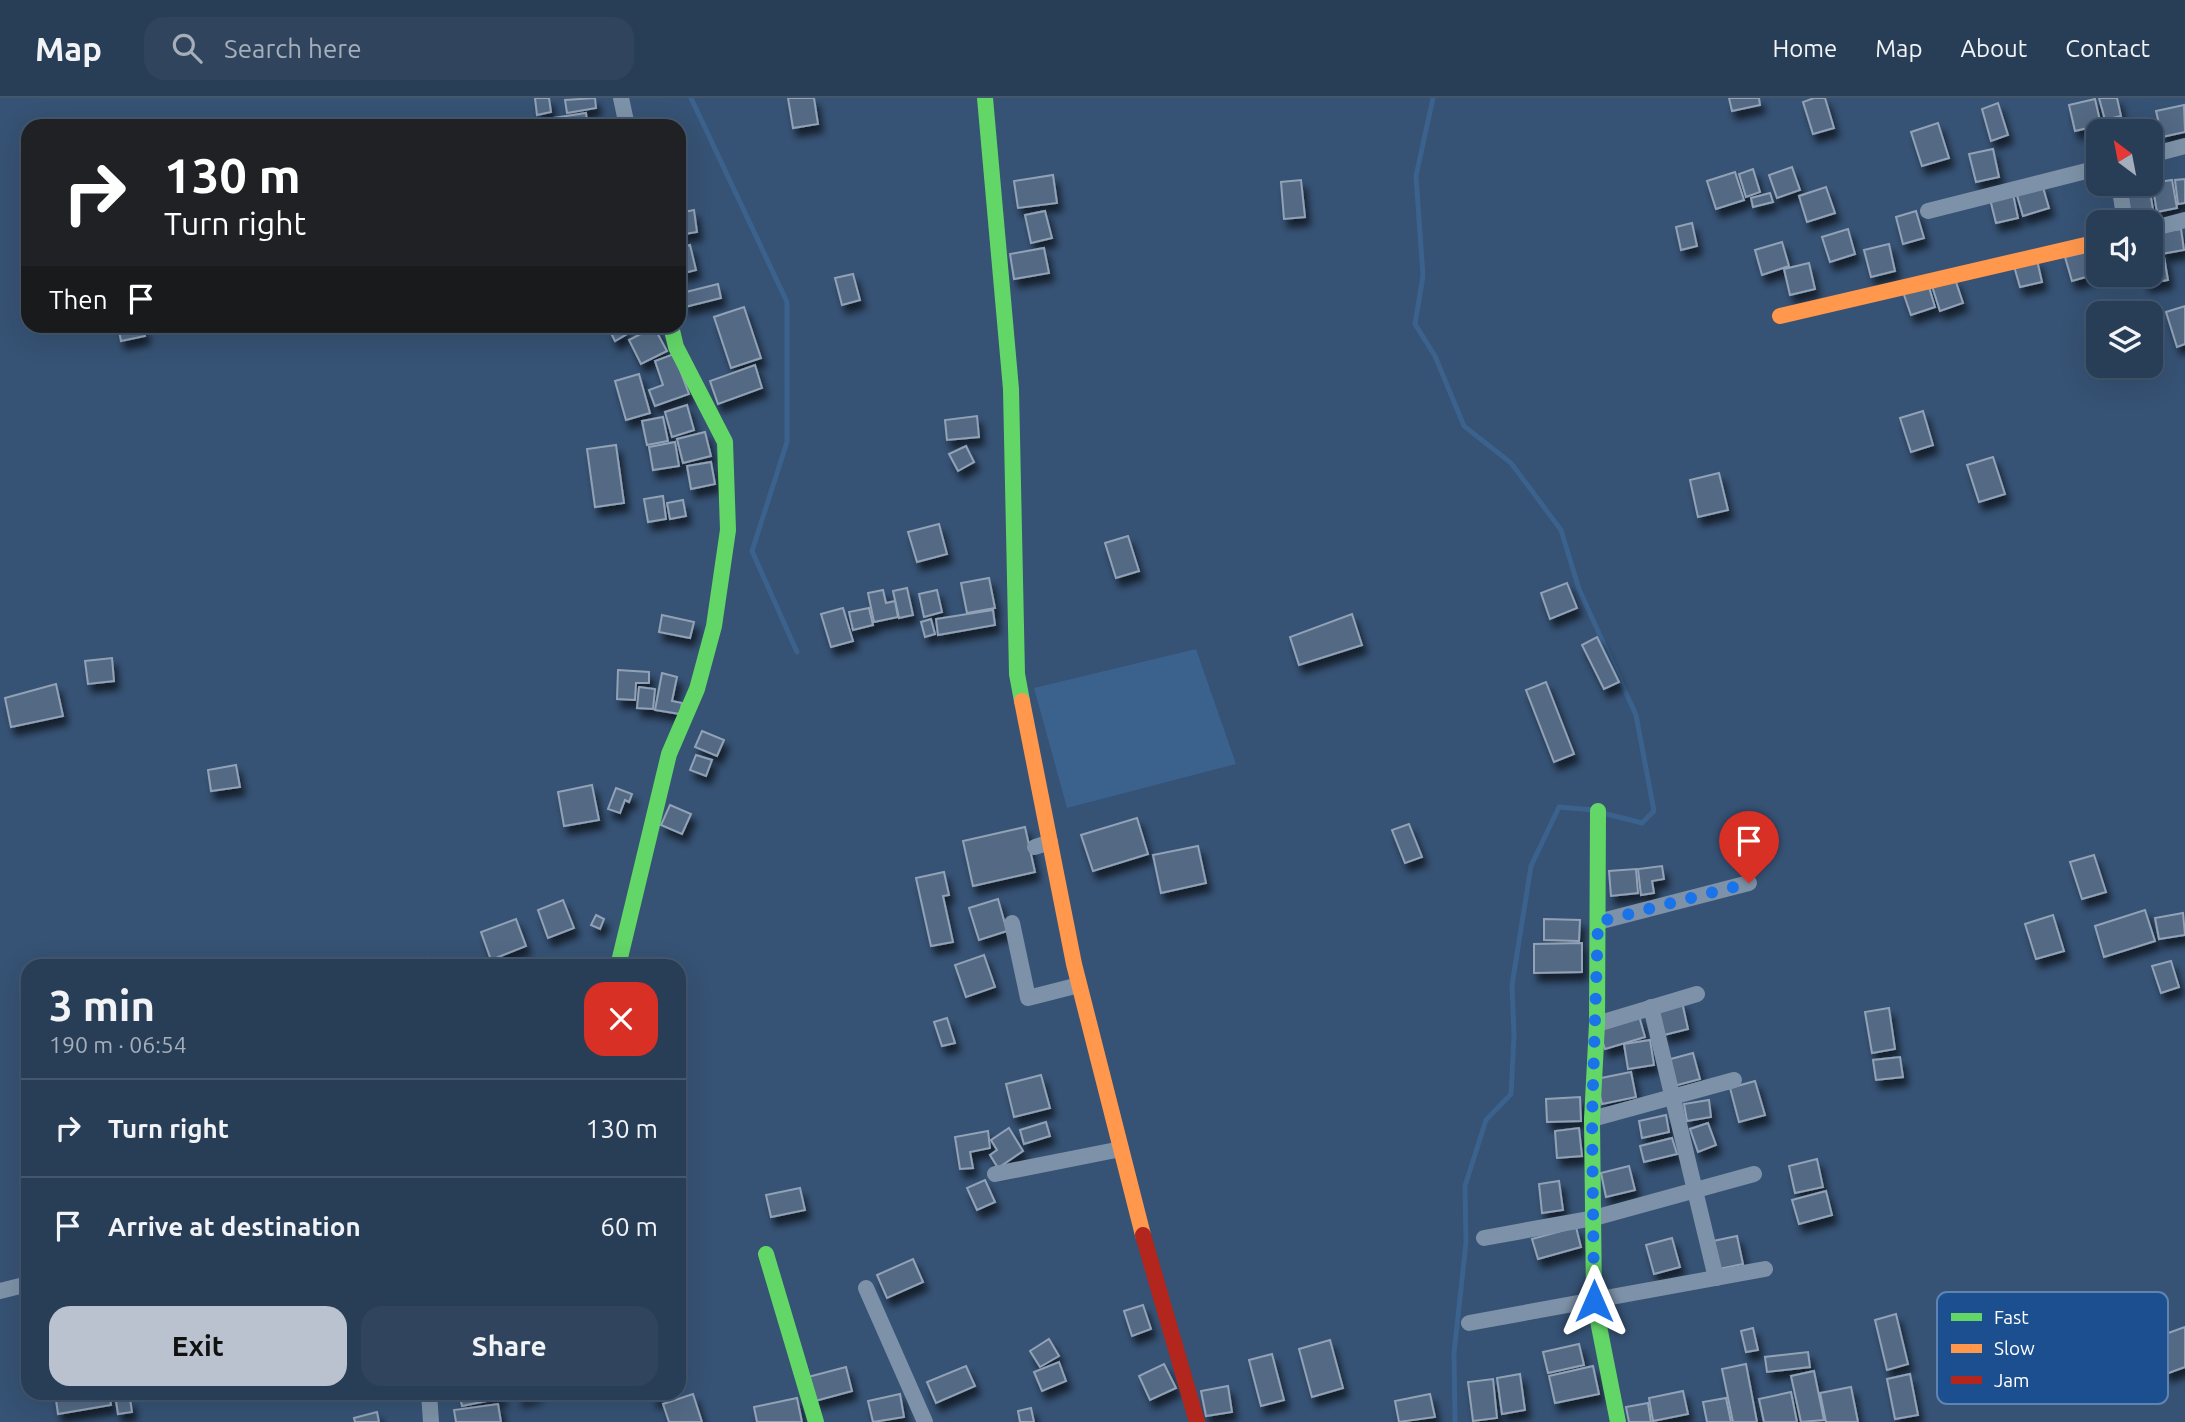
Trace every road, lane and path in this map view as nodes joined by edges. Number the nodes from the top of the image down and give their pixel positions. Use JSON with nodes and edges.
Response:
{"nodes":[{"id":1,"x":621,"y":98,"type":"edge"},
{"id":2,"x":985,"y":98,"type":"edge"},
{"id":3,"x":626,"y":119,"type":"edge"},
{"id":4,"x":2185,"y":146,"type":"edge"},
{"id":5,"x":2163,"y":152,"type":"edge"},
{"id":6,"x":2086,"y":171,"type":"edge"},
{"id":7,"x":1928,"y":211,"type":"dead end"},
{"id":8,"x":2185,"y":220,"type":"edge"},
{"id":9,"x":2163,"y":226,"type":"edge"},
{"id":10,"x":2086,"y":245,"type":"edge"},
{"id":11,"x":1780,"y":316,"type":"dead end"},
{"id":12,"x":673,"y":333,"type":"edge"},
{"id":13,"x":1598,"y":811,"type":"dead end"},
{"id":14,"x":1749,"y":883,"type":"dead end"},
{"id":15,"x":1598,"y":922,"type":"junction"},
{"id":16,"x":1012,"y":923,"type":"dead end"},
{"id":17,"x":620,"y":959,"type":"edge"},
{"id":18,"x":1079,"y":985,"type":"junction"},
{"id":19,"x":1697,"y":994,"type":"dead end"},
{"id":20,"x":1651,"y":1007,"type":"junction"},
{"id":21,"x":1597,"y":1024,"type":"junction"},
{"id":22,"x":1734,"y":1080,"type":"dead end"},
{"id":23,"x":1673,"y":1097,"type":"junction"},
{"id":24,"x":1592,"y":1119,"type":"junction"},
{"id":25,"x":1121,"y":1149,"type":"junction"},
{"id":26,"x":995,"y":1174,"type":"dead end"},
{"id":27,"x":1754,"y":1174,"type":"dead end"},
{"id":28,"x":1694,"y":1190,"type":"junction"},
{"id":29,"x":1594,"y":1218,"type":"junction"},
{"id":30,"x":1484,"y":1238,"type":"dead end"},
{"id":31,"x":766,"y":1254,"type":"dead end"},
{"id":32,"x":1765,"y":1269,"type":"dead end"},
{"id":33,"x":1716,"y":1278,"type":"junction"},
{"id":34,"x":21,"y":1286,"type":"edge"},
{"id":35,"x":866,"y":1288,"type":"dead end"},
{"id":36,"x":0,"y":1291,"type":"edge"},
{"id":37,"x":1594,"y":1301,"type":"junction"},
{"id":38,"x":1469,"y":1323,"type":"dead end"},
{"id":39,"x":429,"y":1400,"type":"edge"},
{"id":40,"x":431,"y":1422,"type":"edge"},
{"id":41,"x":817,"y":1422,"type":"edge"},
{"id":42,"x":925,"y":1422,"type":"edge"},
{"id":43,"x":1197,"y":1422,"type":"edge"},
{"id":44,"x":1618,"y":1422,"type":"edge"}],
"edges":[{"from":1,"to":3,"type":"street"},
{"from":2,"to":18,"type":"street"},
{"from":4,"to":5,"type":"street"},
{"from":6,"to":7,"type":"street"},
{"from":8,"to":9,"type":"street"},
{"from":10,"to":11,"type":"street"},
{"from":12,"to":17,"type":"street"},
{"from":13,"to":15,"type":"street"},
{"from":14,"to":15,"type":"street"},
{"from":15,"to":21,"type":"street"},
{"from":16,"to":18,"type":"street"},
{"from":18,"to":25,"type":"street"},
{"from":19,"to":20,"type":"street"},
{"from":20,"to":21,"type":"street"},
{"from":20,"to":23,"type":"street"},
{"from":21,"to":24,"type":"street"},
{"from":22,"to":23,"type":"street"},
{"from":23,"to":24,"type":"street"},
{"from":23,"to":28,"type":"street"},
{"from":24,"to":29,"type":"street"},
{"from":25,"to":26,"type":"street"},
{"from":25,"to":43,"type":"street"},
{"from":27,"to":28,"type":"street"},
{"from":28,"to":29,"type":"street"},
{"from":28,"to":33,"type":"street"},
{"from":29,"to":30,"type":"street"},
{"from":29,"to":37,"type":"street"},
{"from":31,"to":41,"type":"street"},
{"from":32,"to":33,"type":"street"},
{"from":33,"to":37,"type":"street"},
{"from":34,"to":36,"type":"street"},
{"from":35,"to":42,"type":"street"},
{"from":37,"to":38,"type":"street"},
{"from":37,"to":44,"type":"street"},
{"from":39,"to":40,"type":"street"}]}
